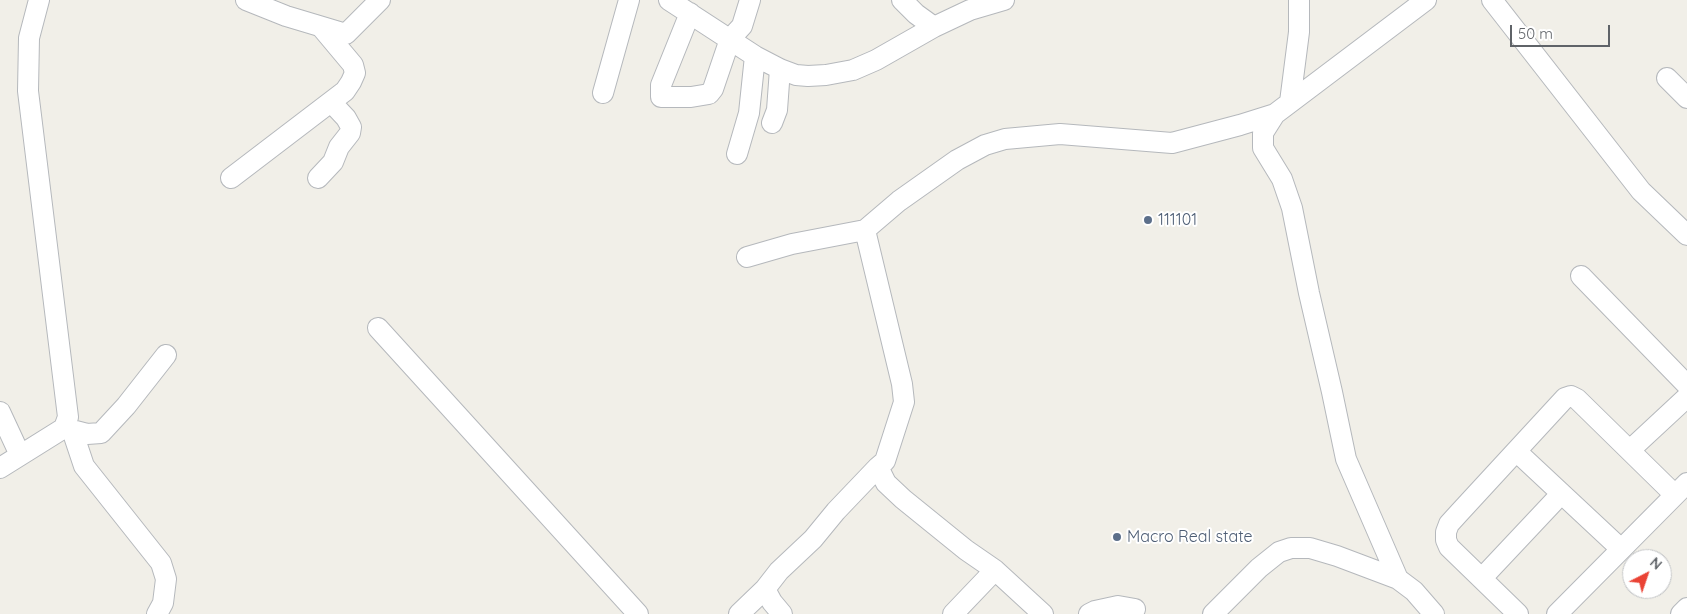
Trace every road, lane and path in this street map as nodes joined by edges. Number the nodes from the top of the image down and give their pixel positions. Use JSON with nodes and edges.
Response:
{"nodes":[{"id":1,"x":39,"y":0,"type":"edge"},
{"id":2,"x":246,"y":0,"type":"edge"},
{"id":3,"x":380,"y":0,"type":"edge"},
{"id":4,"x":629,"y":0,"type":"edge"},
{"id":5,"x":669,"y":0,"type":"edge"},
{"id":6,"x":750,"y":0,"type":"edge"},
{"id":7,"x":902,"y":0,"type":"edge"},
{"id":8,"x":1004,"y":0,"type":"edge"},
{"id":9,"x":1299,"y":0,"type":"edge"},
{"id":10,"x":1426,"y":0,"type":"edge"},
{"id":11,"x":1492,"y":0,"type":"edge"},
{"id":12,"x":690,"y":13,"type":"junction"},
{"id":13,"x":934,"y":27,"type":"junction"},
{"id":14,"x":322,"y":28,"type":"junction"},
{"id":15,"x":730,"y":39,"type":"junction"},
{"id":16,"x":755,"y":56,"type":"junction"},
{"id":17,"x":780,"y":69,"type":"junction"},
{"id":18,"x":1667,"y":78,"type":"dead end"},
{"id":19,"x":603,"y":93,"type":"dead end"},
{"id":20,"x":1687,"y":98,"type":"edge"},
{"id":21,"x":331,"y":102,"type":"junction"},
{"id":22,"x":1282,"y":108,"type":"junction"},
{"id":23,"x":772,"y":123,"type":"dead end"},
{"id":24,"x":737,"y":154,"type":"dead end"},
{"id":25,"x":231,"y":178,"type":"dead end"},
{"id":26,"x":318,"y":178,"type":"dead end"},
{"id":27,"x":865,"y":230,"type":"junction"},
{"id":28,"x":1687,"y":235,"type":"edge"},
{"id":29,"x":747,"y":257,"type":"dead end"},
{"id":30,"x":1581,"y":276,"type":"dead end"},
{"id":31,"x":378,"y":328,"type":"dead end"},
{"id":32,"x":166,"y":355,"type":"dead end"},
{"id":33,"x":1687,"y":385,"type":"edge"},
{"id":34,"x":1687,"y":397,"type":"edge"},
{"id":35,"x":0,"y":412,"type":"edge"},
{"id":36,"x":68,"y":429,"type":"junction"},
{"id":37,"x":1630,"y":450,"type":"junction"},
{"id":38,"x":1516,"y":451,"type":"junction"},
{"id":39,"x":20,"y":455,"type":"junction"},
{"id":40,"x":0,"y":468,"type":"edge"},
{"id":41,"x":878,"y":468,"type":"junction"},
{"id":42,"x":1681,"y":489,"type":"edge"},
{"id":43,"x":1561,"y":494,"type":"junction"},
{"id":44,"x":1621,"y":549,"type":"junction"},
{"id":45,"x":995,"y":570,"type":"junction"},
{"id":46,"x":1482,"y":578,"type":"junction"},
{"id":47,"x":1398,"y":579,"type":"junction"},
{"id":48,"x":765,"y":589,"type":"junction"},
{"id":49,"x":1687,"y":608,"type":"edge"},
{"id":50,"x":1135,"y":609,"type":"dead end"},
{"id":51,"x":1216,"y":613,"type":"edge"},
{"id":52,"x":158,"y":614,"type":"edge"},
{"id":53,"x":638,"y":614,"type":"edge"},
{"id":54,"x":739,"y":614,"type":"edge"},
{"id":55,"x":782,"y":614,"type":"edge"},
{"id":56,"x":953,"y":614,"type":"edge"},
{"id":57,"x":1043,"y":614,"type":"edge"},
{"id":58,"x":1089,"y":614,"type":"edge"},
{"id":59,"x":1434,"y":614,"type":"edge"},
{"id":60,"x":1518,"y":614,"type":"edge"},
{"id":61,"x":1557,"y":614,"type":"edge"},
{"id":62,"x":1681,"y":614,"type":"edge"}],
"edges":[{"from":1,"to":36,"type":"street"},
{"from":2,"to":14,"type":"street"},
{"from":3,"to":14,"type":"street"},
{"from":4,"to":19,"type":"street"},
{"from":5,"to":12,"type":"street"},
{"from":6,"to":15,"type":"street"},
{"from":7,"to":13,"type":"street"},
{"from":8,"to":13,"type":"street"},
{"from":9,"to":22,"type":"street"},
{"from":10,"to":22,"type":"street"},
{"from":11,"to":28,"type":"street"},
{"from":12,"to":15,"type":"street"},
{"from":12,"to":15,"type":"street"},
{"from":13,"to":17,"type":"street"},
{"from":14,"to":21,"type":"street"},
{"from":15,"to":16,"type":"street"},
{"from":16,"to":17,"type":"street"},
{"from":16,"to":24,"type":"street"},
{"from":17,"to":23,"type":"street"},
{"from":18,"to":20,"type":"street"},
{"from":21,"to":25,"type":"street"},
{"from":21,"to":26,"type":"street"},
{"from":22,"to":27,"type":"street"},
{"from":22,"to":47,"type":"street"},
{"from":27,"to":29,"type":"street"},
{"from":27,"to":41,"type":"street"},
{"from":30,"to":33,"type":"street"},
{"from":31,"to":53,"type":"street"},
{"from":32,"to":36,"type":"street"},
{"from":34,"to":37,"type":"street"},
{"from":35,"to":39,"type":"street"},
{"from":36,"to":39,"type":"street"},
{"from":36,"to":52,"type":"street"},
{"from":37,"to":38,"type":"street"},
{"from":37,"to":42,"type":"street"},
{"from":38,"to":43,"type":"street"},
{"from":38,"to":46,"type":"street"},
{"from":39,"to":40,"type":"street"},
{"from":41,"to":45,"type":"street"},
{"from":41,"to":48,"type":"street"},
{"from":42,"to":44,"type":"street"},
{"from":43,"to":44,"type":"street"},
{"from":43,"to":46,"type":"street"},
{"from":44,"to":61,"type":"street"},
{"from":45,"to":56,"type":"street"},
{"from":45,"to":57,"type":"street"},
{"from":46,"to":60,"type":"street"},
{"from":47,"to":51,"type":"street"},
{"from":47,"to":59,"type":"street"},
{"from":48,"to":54,"type":"street"},
{"from":48,"to":55,"type":"street"},
{"from":49,"to":62,"type":"street"},
{"from":50,"to":58,"type":"street"}]}
